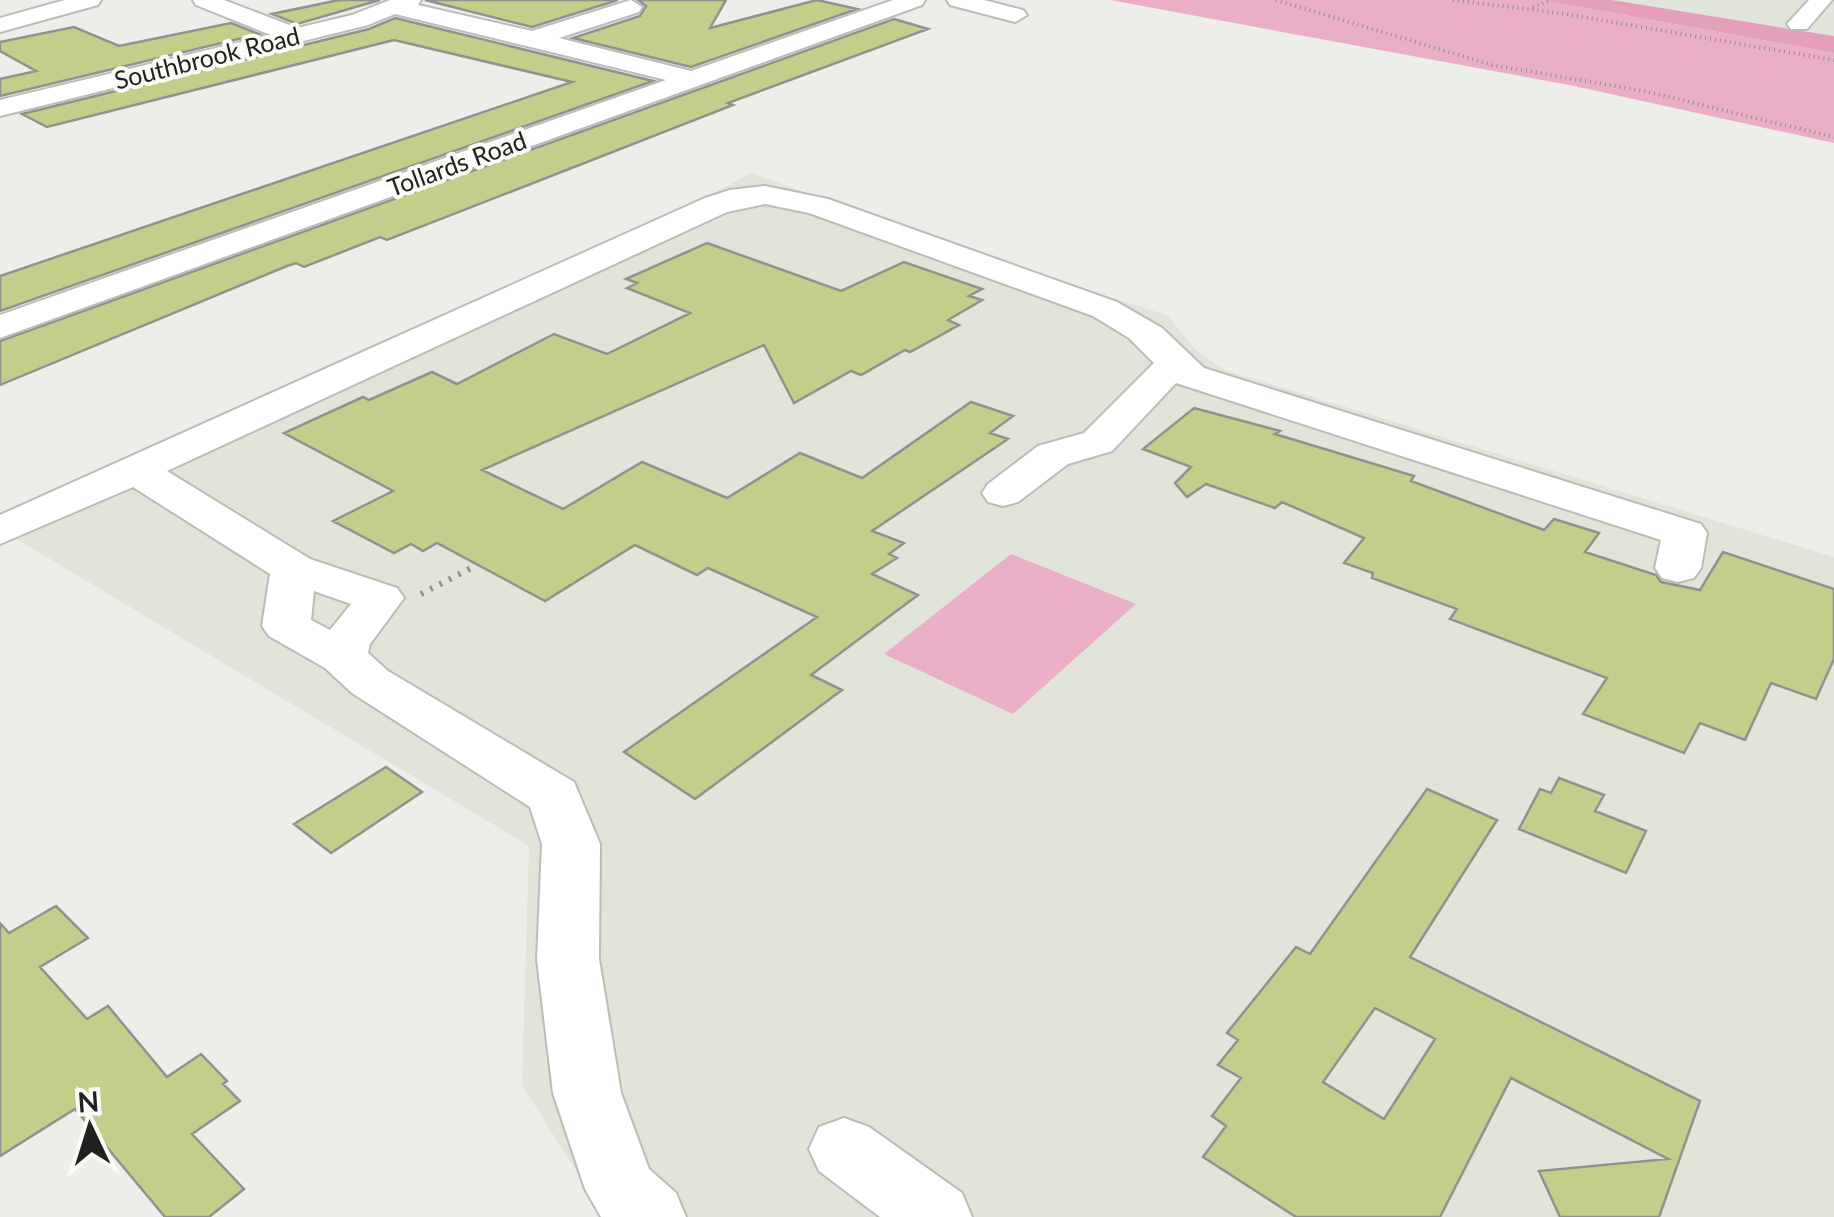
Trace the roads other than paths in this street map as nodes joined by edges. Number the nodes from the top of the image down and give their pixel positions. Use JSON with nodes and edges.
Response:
{"nodes":[{"id":1,"x":90,"y":0,"type":"edge"},
{"id":2,"x":204,"y":0,"type":"edge"},
{"id":3,"x":914,"y":0,"type":"edge"},
{"id":4,"x":958,"y":0,"type":"edge"},
{"id":5,"x":1820,"y":0,"type":"edge"},
{"id":6,"x":402,"y":4,"type":"edge"},
{"id":7,"x":638,"y":5,"type":"edge"},
{"id":8,"x":40,"y":14,"type":"junction"},
{"id":9,"x":0,"y":15,"type":"edge"},
{"id":10,"x":1015,"y":15,"type":"dead end"},
{"id":11,"x":1799,"y":24,"type":"dead end"},
{"id":12,"x":0,"y":26,"type":"edge"},
{"id":13,"x":296,"y":36,"type":"junction"},
{"id":14,"x":536,"y":38,"type":"junction"},
{"id":15,"x":692,"y":79,"type":"junction"},
{"id":16,"x":0,"y":108,"type":"edge"},
{"id":17,"x":0,"y":327,"type":"edge"},
{"id":18,"x":1173,"y":364,"type":"junction"},
{"id":19,"x":136,"y":470,"type":"junction"},
{"id":20,"x":1003,"y":493,"type":"dead end"},
{"id":21,"x":0,"y":531,"type":"edge"},
{"id":22,"x":1678,"y":568,"type":"dead end"},
{"id":23,"x":294,"y":569,"type":"junction"},
{"id":24,"x":342,"y":657,"type":"junction"},
{"id":25,"x":844,"y":1150,"type":"dead end"},
{"id":26,"x":650,"y":1217,"type":"edge"},
{"id":27,"x":936,"y":1217,"type":"edge"}],
"edges":[{"from":1,"to":8,"type":"street"},
{"from":2,"to":13,"type":"street"},
{"from":3,"to":15,"type":"street","name":"Tollards Road"},
{"from":4,"to":10,"type":"street"},
{"from":5,"to":11,"type":"street"},
{"from":6,"to":13,"type":"street","name":"Southbrook Road"},
{"from":6,"to":14,"type":"street"},
{"from":7,"to":14,"type":"street"},
{"from":8,"to":9,"type":"street"},
{"from":8,"to":12,"type":"street"},
{"from":13,"to":16,"type":"street","name":"Southbrook Road"},
{"from":14,"to":15,"type":"street"},
{"from":15,"to":17,"type":"street","name":"Tollards Road"},
{"from":18,"to":19,"type":"street"},
{"from":18,"to":20,"type":"street"},
{"from":18,"to":22,"type":"street"},
{"from":19,"to":21,"type":"street"},
{"from":19,"to":23,"type":"street"},
{"from":23,"to":24,"type":"street"},
{"from":23,"to":24,"type":"street"},
{"from":24,"to":26,"type":"street"},
{"from":25,"to":27,"type":"street"}]}
